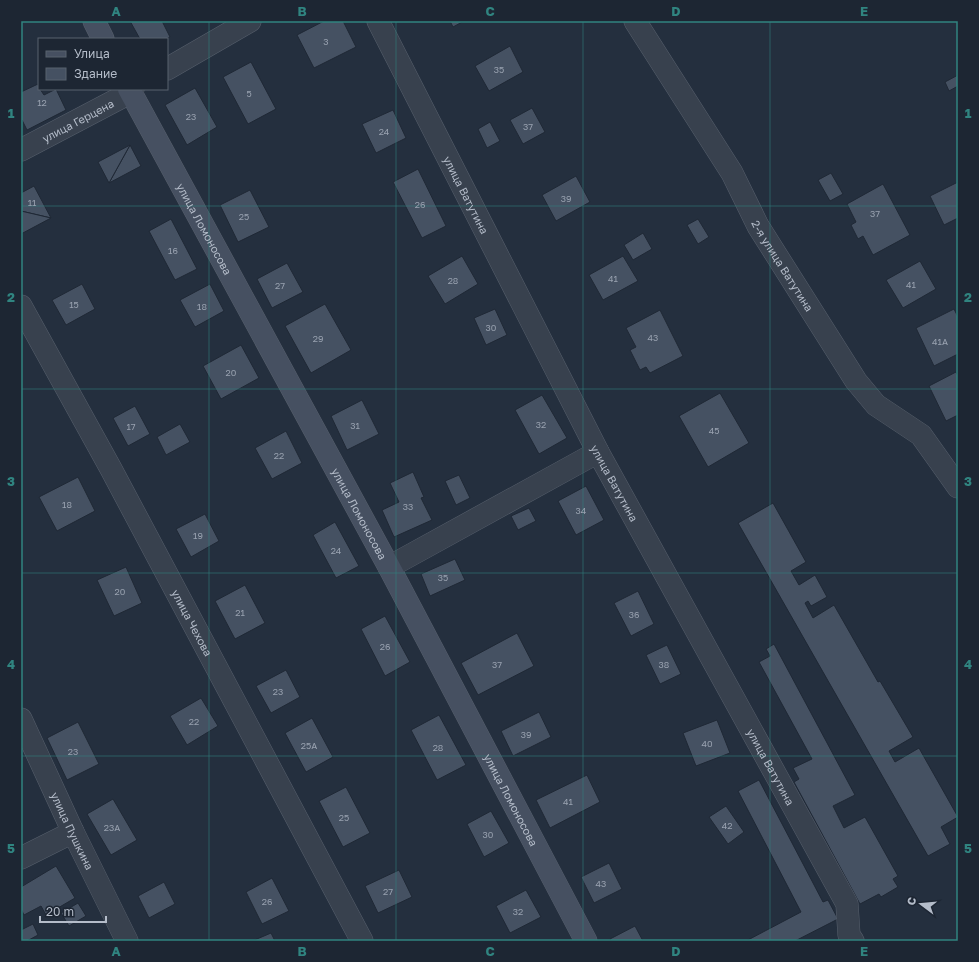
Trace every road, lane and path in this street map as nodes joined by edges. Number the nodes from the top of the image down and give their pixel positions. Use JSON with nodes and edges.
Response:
{"nodes":[{"id":1,"x":94,"y":21,"type":"edge"},
{"id":2,"x":250,"y":21,"type":"edge"},
{"id":3,"x":378,"y":21,"type":"edge"},
{"id":4,"x":635,"y":21,"type":"edge"},
{"id":5,"x":102,"y":38,"type":"edge"},
{"id":6,"x":168,"y":68,"type":"edge"},
{"id":7,"x":130,"y":90,"type":"edge"},
{"id":8,"x":21,"y":150,"type":"edge"},
{"id":9,"x":21,"y":306,"type":"edge"},
{"id":10,"x":598,"y":452,"type":"junction"},
{"id":11,"x":958,"y":487,"type":"edge"},
{"id":12,"x":389,"y":567,"type":"junction"},
{"id":13,"x":21,"y":719,"type":"edge"},
{"id":14,"x":73,"y":832,"type":"junction"},
{"id":15,"x":21,"y":858,"type":"edge"},
{"id":16,"x":846,"y":939,"type":"edge"},
{"id":17,"x":126,"y":941,"type":"edge"},
{"id":18,"x":362,"y":941,"type":"edge"},
{"id":19,"x":586,"y":941,"type":"edge"}],
"edges":[{"from":1,"to":5,"type":"street"},
{"from":2,"to":6,"type":"street"},
{"from":3,"to":10,"type":"street","name":"улица Ватутина"},
{"from":4,"to":11,"type":"street","name":"2-я улица Ватутина"},
{"from":7,"to":8,"type":"street","name":"улица Герцена"},
{"from":7,"to":12,"type":"street","name":"улица Ломоносова"},
{"from":9,"to":18,"type":"street","name":"улица Чехова"},
{"from":10,"to":12,"type":"street"},
{"from":10,"to":16,"type":"street","name":"улица Ватутина"},
{"from":12,"to":19,"type":"street","name":"улица Ломоносова"},
{"from":13,"to":14,"type":"street","name":"улица Пушкина"},
{"from":14,"to":15,"type":"street"},
{"from":14,"to":17,"type":"street","name":"улица Пушкина"}]}
